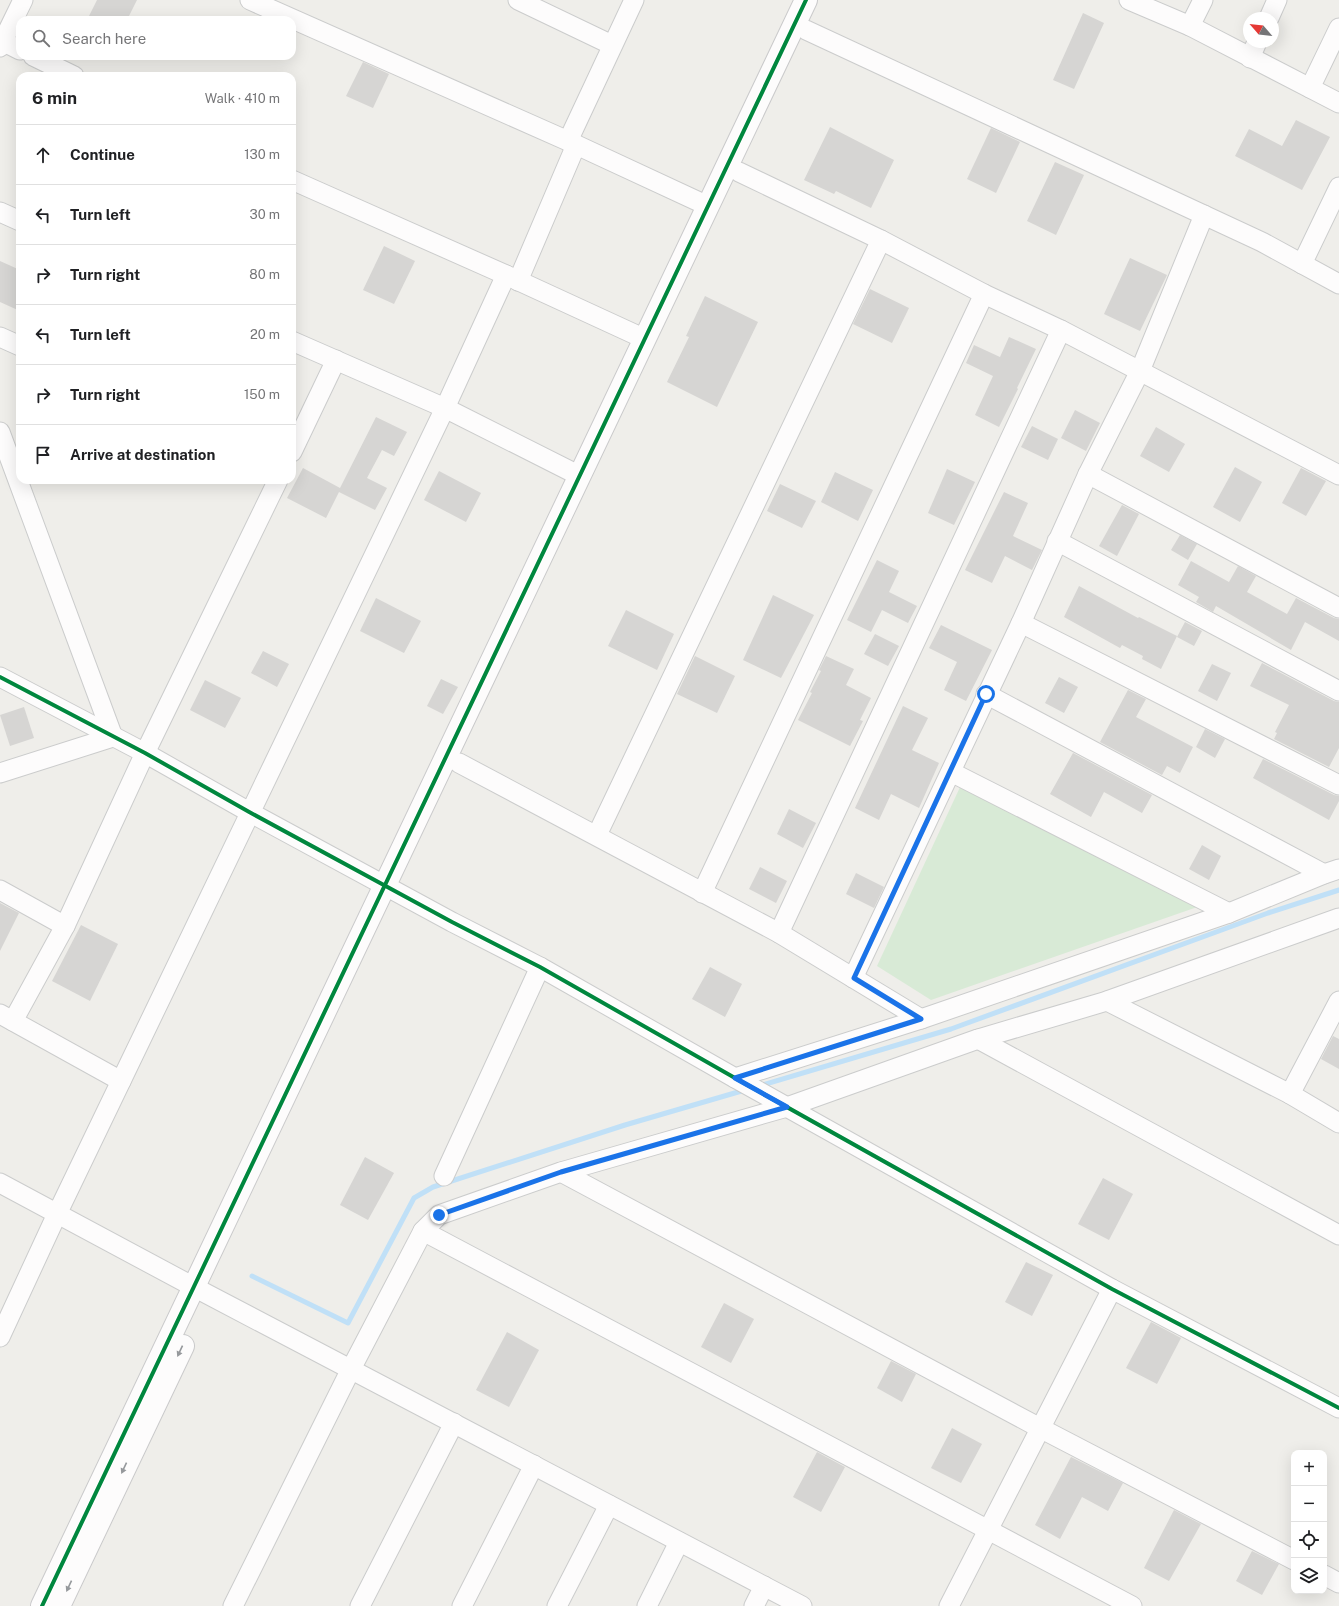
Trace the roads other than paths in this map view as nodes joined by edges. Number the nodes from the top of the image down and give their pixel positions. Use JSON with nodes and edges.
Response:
{"nodes":[{"id":1,"x":23,"y":0,"type":"edge"},
{"id":2,"x":250,"y":0,"type":"edge"},
{"id":3,"x":518,"y":0,"type":"edge"},
{"id":4,"x":634,"y":0,"type":"edge"},
{"id":5,"x":806,"y":0,"type":"edge"},
{"id":6,"x":820,"y":0,"type":"edge"},
{"id":7,"x":1129,"y":0,"type":"edge"},
{"id":8,"x":1203,"y":0,"type":"edge"},
{"id":9,"x":1278,"y":0,"type":"edge"},
{"id":10,"x":1272,"y":12,"type":"edge"},
{"id":11,"x":286,"y":16,"type":"edge"},
{"id":12,"x":296,"y":20,"type":"edge"},
{"id":13,"x":1190,"y":26,"type":"junction"},
{"id":14,"x":1339,"y":28,"type":"edge"},
{"id":15,"x":806,"y":30,"type":"junction"},
{"id":16,"x":1,"y":43,"type":"edge"},
{"id":17,"x":612,"y":45,"type":"junction"},
{"id":18,"x":16,"y":49,"type":"edge"},
{"id":19,"x":1253,"y":50,"type":"edge"},
{"id":20,"x":41,"y":60,"type":"edge"},
{"id":21,"x":66,"y":72,"type":"edge"},
{"id":22,"x":1310,"y":88,"type":"junction"},
{"id":23,"x":1339,"y":103,"type":"edge"},
{"id":24,"x":572,"y":143,"type":"junction"},
{"id":25,"x":739,"y":172,"type":"junction"},
{"id":26,"x":296,"y":182,"type":"edge"},
{"id":27,"x":1339,"y":187,"type":"edge"},
{"id":28,"x":708,"y":206,"type":"junction"},
{"id":29,"x":0,"y":212,"type":"edge"},
{"id":30,"x":1204,"y":215,"type":"junction"},
{"id":31,"x":16,"y":219,"type":"edge"},
{"id":32,"x":881,"y":240,"type":"junction"},
{"id":33,"x":1302,"y":264,"type":"junction"},
{"id":34,"x":512,"y":278,"type":"junction"},
{"id":35,"x":1339,"y":284,"type":"edge"},
{"id":36,"x":984,"y":294,"type":"junction"},
{"id":37,"x":1061,"y":330,"type":"junction"},
{"id":38,"x":0,"y":337,"type":"edge"},
{"id":39,"x":645,"y":339,"type":"junction"},
{"id":40,"x":296,"y":343,"type":"edge"},
{"id":41,"x":16,"y":344,"type":"edge"},
{"id":42,"x":336,"y":360,"type":"junction"},
{"id":43,"x":1140,"y":371,"type":"junction"},
{"id":44,"x":445,"y":408,"type":"junction"},
{"id":45,"x":0,"y":432,"type":"edge"},
{"id":46,"x":296,"y":444,"type":"edge"},
{"id":47,"x":1088,"y":474,"type":"junction"},
{"id":48,"x":16,"y":475,"type":"edge"},
{"id":49,"x":1339,"y":475,"type":"edge"},
{"id":50,"x":580,"y":476,"type":"junction"},
{"id":51,"x":19,"y":484,"type":"edge"},
{"id":52,"x":276,"y":484,"type":"edge"},
{"id":53,"x":1057,"y":541,"type":"junction"},
{"id":54,"x":1339,"y":608,"type":"edge"},
{"id":55,"x":1021,"y":623,"type":"junction"},
{"id":56,"x":0,"y":677,"type":"edge"},
{"id":57,"x":1339,"y":691,"type":"edge"},
{"id":58,"x":986,"y":694,"type":"junction"},
{"id":59,"x":113,"y":737,"type":"junction"},
{"id":60,"x":144,"y":753,"type":"junction"},
{"id":61,"x":459,"y":763,"type":"junction"},
{"id":62,"x":951,"y":772,"type":"junction"},
{"id":63,"x":0,"y":773,"type":"edge"},
{"id":64,"x":1339,"y":785,"type":"edge"},
{"id":65,"x":251,"y":813,"type":"junction"},
{"id":66,"x":597,"y":835,"type":"junction"},
{"id":67,"x":1331,"y":872,"type":"edge"},
{"id":68,"x":391,"y":889,"type":"junction"},
{"id":69,"x":0,"y":890,"type":"edge"},
{"id":70,"x":702,"y":893,"type":"junction"},
{"id":71,"x":1228,"y":913,"type":"junction"},
{"id":72,"x":1339,"y":918,"type":"edge"},
{"id":73,"x":65,"y":926,"type":"junction"},
{"id":74,"x":779,"y":933,"type":"junction"},
{"id":75,"x":540,"y":966,"type":"junction"},
{"id":76,"x":854,"y":978,"type":"junction"},
{"id":77,"x":1107,"y":1001,"type":"junction"},
{"id":78,"x":1339,"y":1001,"type":"edge"},
{"id":79,"x":6,"y":1017,"type":"edge"},
{"id":80,"x":921,"y":1019,"type":"junction"},
{"id":81,"x":978,"y":1039,"type":"junction"},
{"id":82,"x":735,"y":1078,"type":"junction"},
{"id":83,"x":122,"y":1081,"type":"junction"},
{"id":84,"x":1290,"y":1094,"type":"junction"},
{"id":85,"x":787,"y":1107,"type":"junction"},
{"id":86,"x":1339,"y":1123,"type":"edge"},
{"id":87,"x":561,"y":1172,"type":"junction"},
{"id":88,"x":444,"y":1176,"type":"dead end"},
{"id":89,"x":0,"y":1183,"type":"edge"},
{"id":90,"x":57,"y":1214,"type":"junction"},
{"id":91,"x":423,"y":1231,"type":"junction"},
{"id":92,"x":1339,"y":1235,"type":"edge"},
{"id":93,"x":1112,"y":1289,"type":"junction"},
{"id":94,"x":200,"y":1290,"type":"junction"},
{"id":95,"x":1,"y":1333,"type":"edge"},
{"id":96,"x":350,"y":1369,"type":"junction"},
{"id":97,"x":1339,"y":1408,"type":"edge"},
{"id":98,"x":454,"y":1423,"type":"junction"},
{"id":99,"x":1040,"y":1428,"type":"junction"},
{"id":100,"x":534,"y":1465,"type":"junction"},
{"id":101,"x":609,"y":1505,"type":"junction"},
{"id":102,"x":987,"y":1531,"type":"junction"},
{"id":103,"x":679,"y":1542,"type":"junction"},
{"id":104,"x":1291,"y":1558,"type":"edge"},
{"id":105,"x":1327,"y":1577,"type":"edge"},
{"id":106,"x":1339,"y":1583,"type":"edge"},
{"id":107,"x":764,"y":1586,"type":"junction"},
{"id":108,"x":42,"y":1606,"type":"edge"},
{"id":109,"x":59,"y":1606,"type":"edge"},
{"id":110,"x":233,"y":1606,"type":"edge"},
{"id":111,"x":360,"y":1606,"type":"edge"},
{"id":112,"x":462,"y":1606,"type":"edge"},
{"id":113,"x":557,"y":1606,"type":"edge"},
{"id":114,"x":647,"y":1606,"type":"edge"},
{"id":115,"x":754,"y":1606,"type":"edge"},
{"id":116,"x":802,"y":1606,"type":"edge"},
{"id":117,"x":949,"y":1606,"type":"edge"},
{"id":118,"x":1132,"y":1606,"type":"edge"}],
"edges":[{"from":1,"to":16,"type":"street"},
{"from":2,"to":11,"type":"street"},
{"from":3,"to":17,"type":"street"},
{"from":4,"to":17,"type":"street"},
{"from":5,"to":28,"type":"street"},
{"from":6,"to":15,"type":"street"},
{"from":7,"to":13,"type":"street"},
{"from":8,"to":13,"type":"street"},
{"from":9,"to":10,"type":"street"},
{"from":12,"to":24,"type":"street"},
{"from":13,"to":19,"type":"street"},
{"from":14,"to":22,"type":"street"},
{"from":15,"to":25,"type":"street"},
{"from":15,"to":30,"type":"street"},
{"from":16,"to":18,"type":"street"},
{"from":17,"to":24,"type":"street"},
{"from":19,"to":22,"type":"street"},
{"from":20,"to":21,"type":"street"},
{"from":22,"to":23,"type":"street"},
{"from":24,"to":28,"type":"street"},
{"from":24,"to":34,"type":"street"},
{"from":25,"to":32,"type":"street"},
{"from":25,"to":61,"type":"street"},
{"from":26,"to":34,"type":"street"},
{"from":27,"to":33,"type":"street"},
{"from":28,"to":39,"type":"street"},
{"from":29,"to":31,"type":"street"},
{"from":30,"to":33,"type":"street"},
{"from":30,"to":43,"type":"street"},
{"from":32,"to":36,"type":"street"},
{"from":32,"to":66,"type":"street"},
{"from":33,"to":35,"type":"street"},
{"from":34,"to":39,"type":"street"},
{"from":34,"to":44,"type":"street"},
{"from":36,"to":37,"type":"street"},
{"from":36,"to":70,"type":"street"},
{"from":37,"to":43,"type":"street"},
{"from":37,"to":74,"type":"street"},
{"from":38,"to":41,"type":"street"},
{"from":39,"to":50,"type":"street"},
{"from":40,"to":42,"type":"street"},
{"from":42,"to":44,"type":"street"},
{"from":42,"to":46,"type":"street"},
{"from":43,"to":47,"type":"street"},
{"from":43,"to":49,"type":"street"},
{"from":44,"to":50,"type":"street"},
{"from":44,"to":65,"type":"street"},
{"from":45,"to":48,"type":"street"},
{"from":47,"to":53,"type":"street"},
{"from":47,"to":54,"type":"street"},
{"from":50,"to":68,"type":"street"},
{"from":51,"to":59,"type":"street"},
{"from":52,"to":60,"type":"street"},
{"from":53,"to":55,"type":"street"},
{"from":53,"to":57,"type":"street"},
{"from":55,"to":58,"type":"street"},
{"from":55,"to":64,"type":"street"},
{"from":56,"to":59,"type":"street"},
{"from":58,"to":62,"type":"street"},
{"from":58,"to":67,"type":"street"},
{"from":59,"to":60,"type":"street"},
{"from":59,"to":63,"type":"street"},
{"from":60,"to":65,"type":"street"},
{"from":60,"to":73,"type":"street"},
{"from":61,"to":66,"type":"street"},
{"from":61,"to":68,"type":"street"},
{"from":62,"to":71,"type":"street"},
{"from":62,"to":76,"type":"street"},
{"from":65,"to":68,"type":"street"},
{"from":65,"to":83,"type":"street"},
{"from":66,"to":70,"type":"street"},
{"from":67,"to":71,"type":"street"},
{"from":68,"to":75,"type":"street"},
{"from":68,"to":94,"type":"street"},
{"from":69,"to":73,"type":"street"},
{"from":70,"to":74,"type":"street"},
{"from":71,"to":80,"type":"street"},
{"from":72,"to":77,"type":"street"},
{"from":73,"to":79,"type":"street"},
{"from":74,"to":76,"type":"street"},
{"from":75,"to":82,"type":"street"},
{"from":75,"to":88,"type":"street"},
{"from":76,"to":80,"type":"street"},
{"from":77,"to":81,"type":"street"},
{"from":77,"to":84,"type":"street"},
{"from":78,"to":84,"type":"street"},
{"from":79,"to":83,"type":"street"},
{"from":80,"to":82,"type":"street"},
{"from":81,"to":85,"type":"street"},
{"from":81,"to":92,"type":"street"},
{"from":82,"to":85,"type":"street"},
{"from":83,"to":90,"type":"street"},
{"from":84,"to":86,"type":"street"},
{"from":85,"to":87,"type":"street"},
{"from":85,"to":93,"type":"street"},
{"from":87,"to":91,"type":"street"},
{"from":87,"to":99,"type":"street"},
{"from":89,"to":90,"type":"street"},
{"from":90,"to":94,"type":"street"},
{"from":90,"to":95,"type":"street"},
{"from":91,"to":96,"type":"street"},
{"from":91,"to":102,"type":"street"},
{"from":93,"to":97,"type":"street"},
{"from":93,"to":99,"type":"street"},
{"from":94,"to":96,"type":"street"},
{"from":94,"to":108,"type":"street"},
{"from":94,"to":109,"type":"street","one_way":true},
{"from":96,"to":98,"type":"street"},
{"from":96,"to":110,"type":"street"},
{"from":98,"to":100,"type":"street"},
{"from":98,"to":111,"type":"street"},
{"from":99,"to":102,"type":"street"},
{"from":99,"to":104,"type":"street"},
{"from":100,"to":101,"type":"street"},
{"from":100,"to":112,"type":"street"},
{"from":101,"to":103,"type":"street"},
{"from":101,"to":113,"type":"street"},
{"from":102,"to":117,"type":"street"},
{"from":102,"to":118,"type":"street"},
{"from":103,"to":107,"type":"street"},
{"from":103,"to":114,"type":"street"},
{"from":105,"to":106,"type":"street"},
{"from":107,"to":115,"type":"street"},
{"from":107,"to":116,"type":"street"}]}
